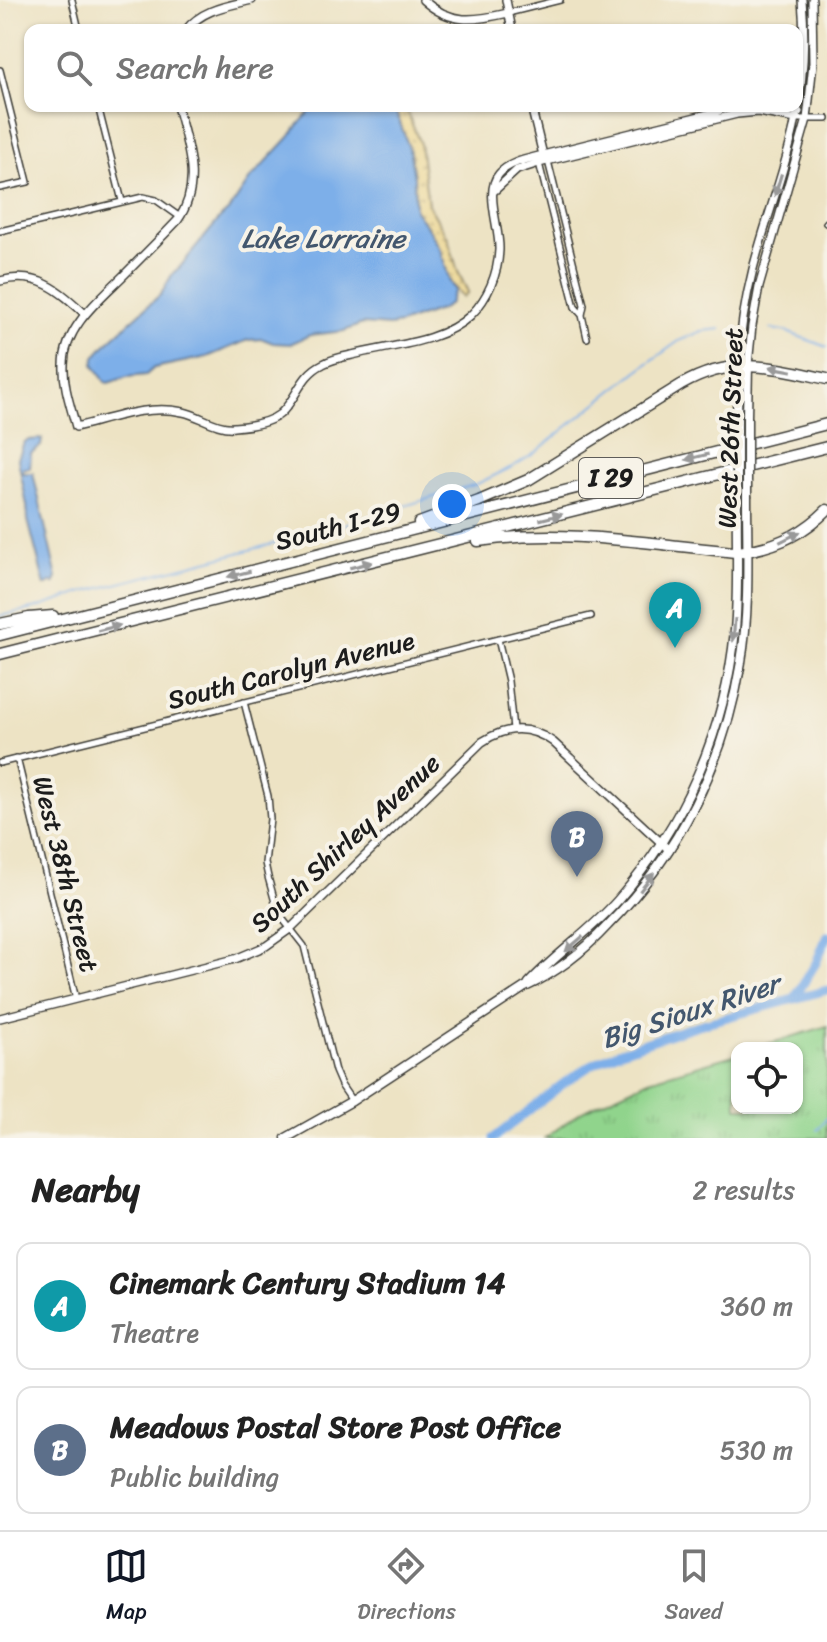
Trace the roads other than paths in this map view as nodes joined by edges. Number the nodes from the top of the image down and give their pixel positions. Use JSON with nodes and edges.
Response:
{"nodes":[{"id":1,"x":72,"y":0,"type":"edge"},
{"id":2,"x":252,"y":0,"type":"edge"},
{"id":3,"x":423,"y":0,"type":"edge"},
{"id":4,"x":504,"y":0,"type":"edge"},
{"id":5,"x":560,"y":0,"type":"edge"},
{"id":6,"x":802,"y":0,"type":"edge"},
{"id":7,"x":810,"y":0,"type":"edge"},
{"id":8,"x":228,"y":3,"type":"edge"},
{"id":9,"x":508,"y":13,"type":"junction"},
{"id":10,"x":78,"y":24,"type":"edge"},
{"id":11,"x":192,"y":24,"type":"edge"},
{"id":12,"x":511,"y":24,"type":"edge"},
{"id":13,"x":803,"y":24,"type":"edge"},
{"id":14,"x":803,"y":24,"type":"edge"},
{"id":15,"x":803,"y":57,"type":"edge"},
{"id":16,"x":0,"y":70,"type":"edge"},
{"id":17,"x":100,"y":112,"type":"edge"},
{"id":18,"x":178,"y":112,"type":"edge"},
{"id":19,"x":532,"y":112,"type":"edge"},
{"id":20,"x":711,"y":112,"type":"edge"},
{"id":21,"x":792,"y":112,"type":"edge"},
{"id":22,"x":796,"y":114,"type":"junction"},
{"id":23,"x":807,"y":119,"type":"junction"},
{"id":24,"x":827,"y":119,"type":"edge"},
{"id":25,"x":543,"y":160,"type":"junction"},
{"id":26,"x":0,"y":188,"type":"edge"},
{"id":27,"x":122,"y":201,"type":"junction"},
{"id":28,"x":180,"y":217,"type":"junction"},
{"id":29,"x":0,"y":231,"type":"edge"},
{"id":30,"x":0,"y":281,"type":"edge"},
{"id":31,"x":85,"y":314,"type":"junction"},
{"id":32,"x":587,"y":338,"type":"dead end"},
{"id":33,"x":743,"y":365,"type":"junction"},
{"id":34,"x":827,"y":379,"type":"edge"},
{"id":35,"x":827,"y":424,"type":"edge"},
{"id":36,"x":827,"y":447,"type":"edge"},
{"id":37,"x":827,"y":510,"type":"edge"},
{"id":38,"x":396,"y":534,"type":"junction"},
{"id":39,"x":421,"y":550,"type":"junction"},
{"id":40,"x":741,"y":552,"type":"junction"},
{"id":41,"x":79,"y":614,"type":"junction"},
{"id":42,"x":591,"y":616,"type":"dead end"},
{"id":43,"x":0,"y":624,"type":"edge"},
{"id":44,"x":0,"y":635,"type":"edge"},
{"id":45,"x":498,"y":639,"type":"junction"},
{"id":46,"x":0,"y":656,"type":"edge"},
{"id":47,"x":244,"y":702,"type":"junction"},
{"id":48,"x":513,"y":729,"type":"junction"},
{"id":49,"x":17,"y":758,"type":"junction"},
{"id":50,"x":0,"y":763,"type":"edge"},
{"id":51,"x":665,"y":847,"type":"junction"},
{"id":52,"x":290,"y":929,"type":"junction"},
{"id":53,"x":76,"y":999,"type":"junction"},
{"id":54,"x":0,"y":1018,"type":"edge"},
{"id":55,"x":352,"y":1101,"type":"junction"},
{"id":56,"x":286,"y":1138,"type":"edge"}],
"edges":[{"from":1,"to":10,"type":"street"},
{"from":2,"to":8,"type":"street"},
{"from":3,"to":9,"type":"street"},
{"from":4,"to":9,"type":"street"},
{"from":5,"to":9,"type":"street"},
{"from":6,"to":13,"type":"street","name":"West 26th Street"},
{"from":7,"to":23,"type":"street","name":"West 26th Street"},
{"from":8,"to":11,"type":"street"},
{"from":9,"to":12,"type":"street"},
{"from":14,"to":15,"type":"street","name":"West 26th Street"},
{"from":16,"to":26,"type":"street"},
{"from":17,"to":27,"type":"street"},
{"from":18,"to":28,"type":"street"},
{"from":19,"to":25,"type":"street"},
{"from":20,"to":25,"type":"street"},
{"from":21,"to":22,"type":"street"},
{"from":22,"to":23,"type":"street"},
{"from":22,"to":25,"type":"street"},
{"from":22,"to":33,"type":"street","name":"West 26th Street","one_way":true},
{"from":23,"to":24,"type":"street"},
{"from":23,"to":33,"type":"street","name":"West 26th Street"},
{"from":25,"to":31,"type":"street"},
{"from":25,"to":32,"type":"street"},
{"from":27,"to":28,"type":"street"},
{"from":27,"to":29,"type":"street"},
{"from":28,"to":31,"type":"street"},
{"from":30,"to":31,"type":"street"},
{"from":34,"to":33,"type":"highway","one_way":true},
{"from":33,"to":38,"type":"highway"},
{"from":33,"to":40,"type":"main road","name":"West 26th Street","bridge":true},
{"from":33,"to":40,"type":"main road","name":"West 26th Street","bridge":true},
{"from":35,"to":38,"type":"highway","name":"South I-29","number":"I 29","one_way":true},
{"from":39,"to":36,"type":"highway","name":"South I-29","number":"I 29","one_way":true},
{"from":40,"to":37,"type":"highway","one_way":true},
{"from":38,"to":41,"type":"highway","name":"South I-29","number":"I 29","one_way":true},
{"from":39,"to":40,"type":"highway"},
{"from":46,"to":39,"type":"highway","name":"South I-29","number":"I 29","one_way":true},
{"from":40,"to":51,"type":"main road","name":"West 26th Street"},
{"from":41,"to":43,"type":"highway"},
{"from":41,"to":44,"type":"highway","name":"South I-29","number":"I 29"},
{"from":42,"to":45,"type":"street","name":"South Carolyn Avenue"},
{"from":45,"to":47,"type":"street","name":"South Carolyn Avenue"},
{"from":45,"to":48,"type":"street"},
{"from":47,"to":49,"type":"street","name":"South Carolyn Avenue"},
{"from":47,"to":52,"type":"street"},
{"from":48,"to":51,"type":"street"},
{"from":48,"to":52,"type":"street","name":"South Shirley Avenue"},
{"from":49,"to":50,"type":"street","name":"South Carolyn Avenue"},
{"from":49,"to":53,"type":"street","name":"West 38th Street"},
{"from":51,"to":55,"type":"main road","name":"West 26th Street"},
{"from":52,"to":53,"type":"street","name":"South Shirley Avenue"},
{"from":52,"to":55,"type":"street"},
{"from":53,"to":54,"type":"street","name":"South Shirley Avenue"},
{"from":55,"to":56,"type":"main road","name":"West 26th Street"}]}
